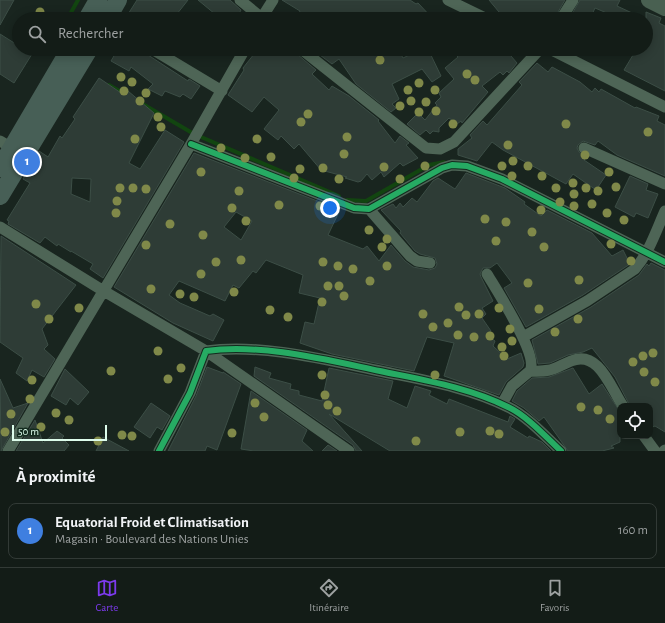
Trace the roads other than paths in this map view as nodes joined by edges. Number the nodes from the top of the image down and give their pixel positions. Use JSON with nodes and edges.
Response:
{"nodes":[{"id":1,"x":98,"y":0,"type":"edge"},
{"id":2,"x":118,"y":0,"type":"edge"},
{"id":3,"x":240,"y":0,"type":"edge"},
{"id":4,"x":273,"y":0,"type":"edge"},
{"id":5,"x":448,"y":0,"type":"edge"},
{"id":6,"x":573,"y":0,"type":"edge"},
{"id":7,"x":650,"y":0,"type":"edge"},
{"id":8,"x":665,"y":8,"type":"edge"},
{"id":9,"x":91,"y":12,"type":"edge"},
{"id":10,"x":111,"y":12,"type":"edge"},
{"id":11,"x":254,"y":12,"type":"edge"},
{"id":12,"x":266,"y":12,"type":"edge"},
{"id":13,"x":473,"y":12,"type":"edge"},
{"id":14,"x":565,"y":12,"type":"edge"},
{"id":15,"x":65,"y":56,"type":"edge"},
{"id":16,"x":85,"y":56,"type":"edge"},
{"id":17,"x":164,"y":56,"type":"edge"},
{"id":18,"x":241,"y":56,"type":"edge"},
{"id":19,"x":310,"y":56,"type":"edge"},
{"id":20,"x":534,"y":56,"type":"edge"},
{"id":21,"x":564,"y":56,"type":"edge"},
{"id":22,"x":222,"y":91,"type":"junction"},
{"id":23,"x":665,"y":106,"type":"edge"},
{"id":24,"x":192,"y":144,"type":"junction"},
{"id":25,"x":6,"y":145,"type":"edge"},
{"id":26,"x":584,"y":148,"type":"dead end"},
{"id":27,"x":0,"y":168,"type":"edge"},
{"id":28,"x":665,"y":184,"type":"edge"},
{"id":29,"x":0,"y":196,"type":"edge"},
{"id":30,"x":369,"y":209,"type":"junction"},
{"id":31,"x":665,"y":211,"type":"edge"},
{"id":32,"x":0,"y":227,"type":"edge"},
{"id":33,"x":646,"y":253,"type":"junction"},
{"id":34,"x":665,"y":262,"type":"edge"},
{"id":35,"x":430,"y":263,"type":"dead end"},
{"id":36,"x":487,"y":274,"type":"dead end"},
{"id":37,"x":102,"y":290,"type":"junction"},
{"id":38,"x":523,"y":337,"type":"junction"},
{"id":39,"x":206,"y":351,"type":"junction"},
{"id":40,"x":530,"y":372,"type":"junction"},
{"id":41,"x":621,"y":403,"type":"edge"},
{"id":42,"x":502,"y":404,"type":"junction"},
{"id":43,"x":646,"y":439,"type":"edge"},
{"id":44,"x":8,"y":451,"type":"edge"},
{"id":45,"x":159,"y":451,"type":"edge"},
{"id":46,"x":349,"y":451,"type":"edge"},
{"id":47,"x":561,"y":451,"type":"edge"},
{"id":48,"x":655,"y":451,"type":"edge"}],
"edges":[{"from":1,"to":9,"type":"main road"},
{"from":2,"to":10,"type":"main road"},
{"from":3,"to":11,"type":"street"},
{"from":4,"to":12,"type":"street"},
{"from":5,"to":13,"type":"street"},
{"from":6,"to":14,"type":"street"},
{"from":7,"to":8,"type":"street"},
{"from":15,"to":25,"type":"main road"},
{"from":16,"to":29,"type":"main road"},
{"from":17,"to":22,"type":"street"},
{"from":18,"to":22,"type":"street"},
{"from":19,"to":20,"type":"street"},
{"from":21,"to":23,"type":"street"},
{"from":22,"to":24,"type":"street"},
{"from":24,"to":30,"type":"street"},
{"from":24,"to":37,"type":"street"},
{"from":25,"to":27,"type":"main road"},
{"from":26,"to":28,"type":"street"},
{"from":30,"to":33,"type":"street"},
{"from":30,"to":35,"type":"street"},
{"from":31,"to":33,"type":"street"},
{"from":32,"to":37,"type":"street"},
{"from":33,"to":34,"type":"street"},
{"from":33,"to":38,"type":"street"},
{"from":36,"to":38,"type":"street"},
{"from":37,"to":39,"type":"street"},
{"from":37,"to":44,"type":"street"},
{"from":38,"to":40,"type":"street"},
{"from":39,"to":42,"type":"street"},
{"from":39,"to":45,"type":"street"},
{"from":39,"to":46,"type":"street"},
{"from":40,"to":41,"type":"street"},
{"from":40,"to":42,"type":"street"},
{"from":42,"to":47,"type":"street"},
{"from":43,"to":48,"type":"street"}]}
